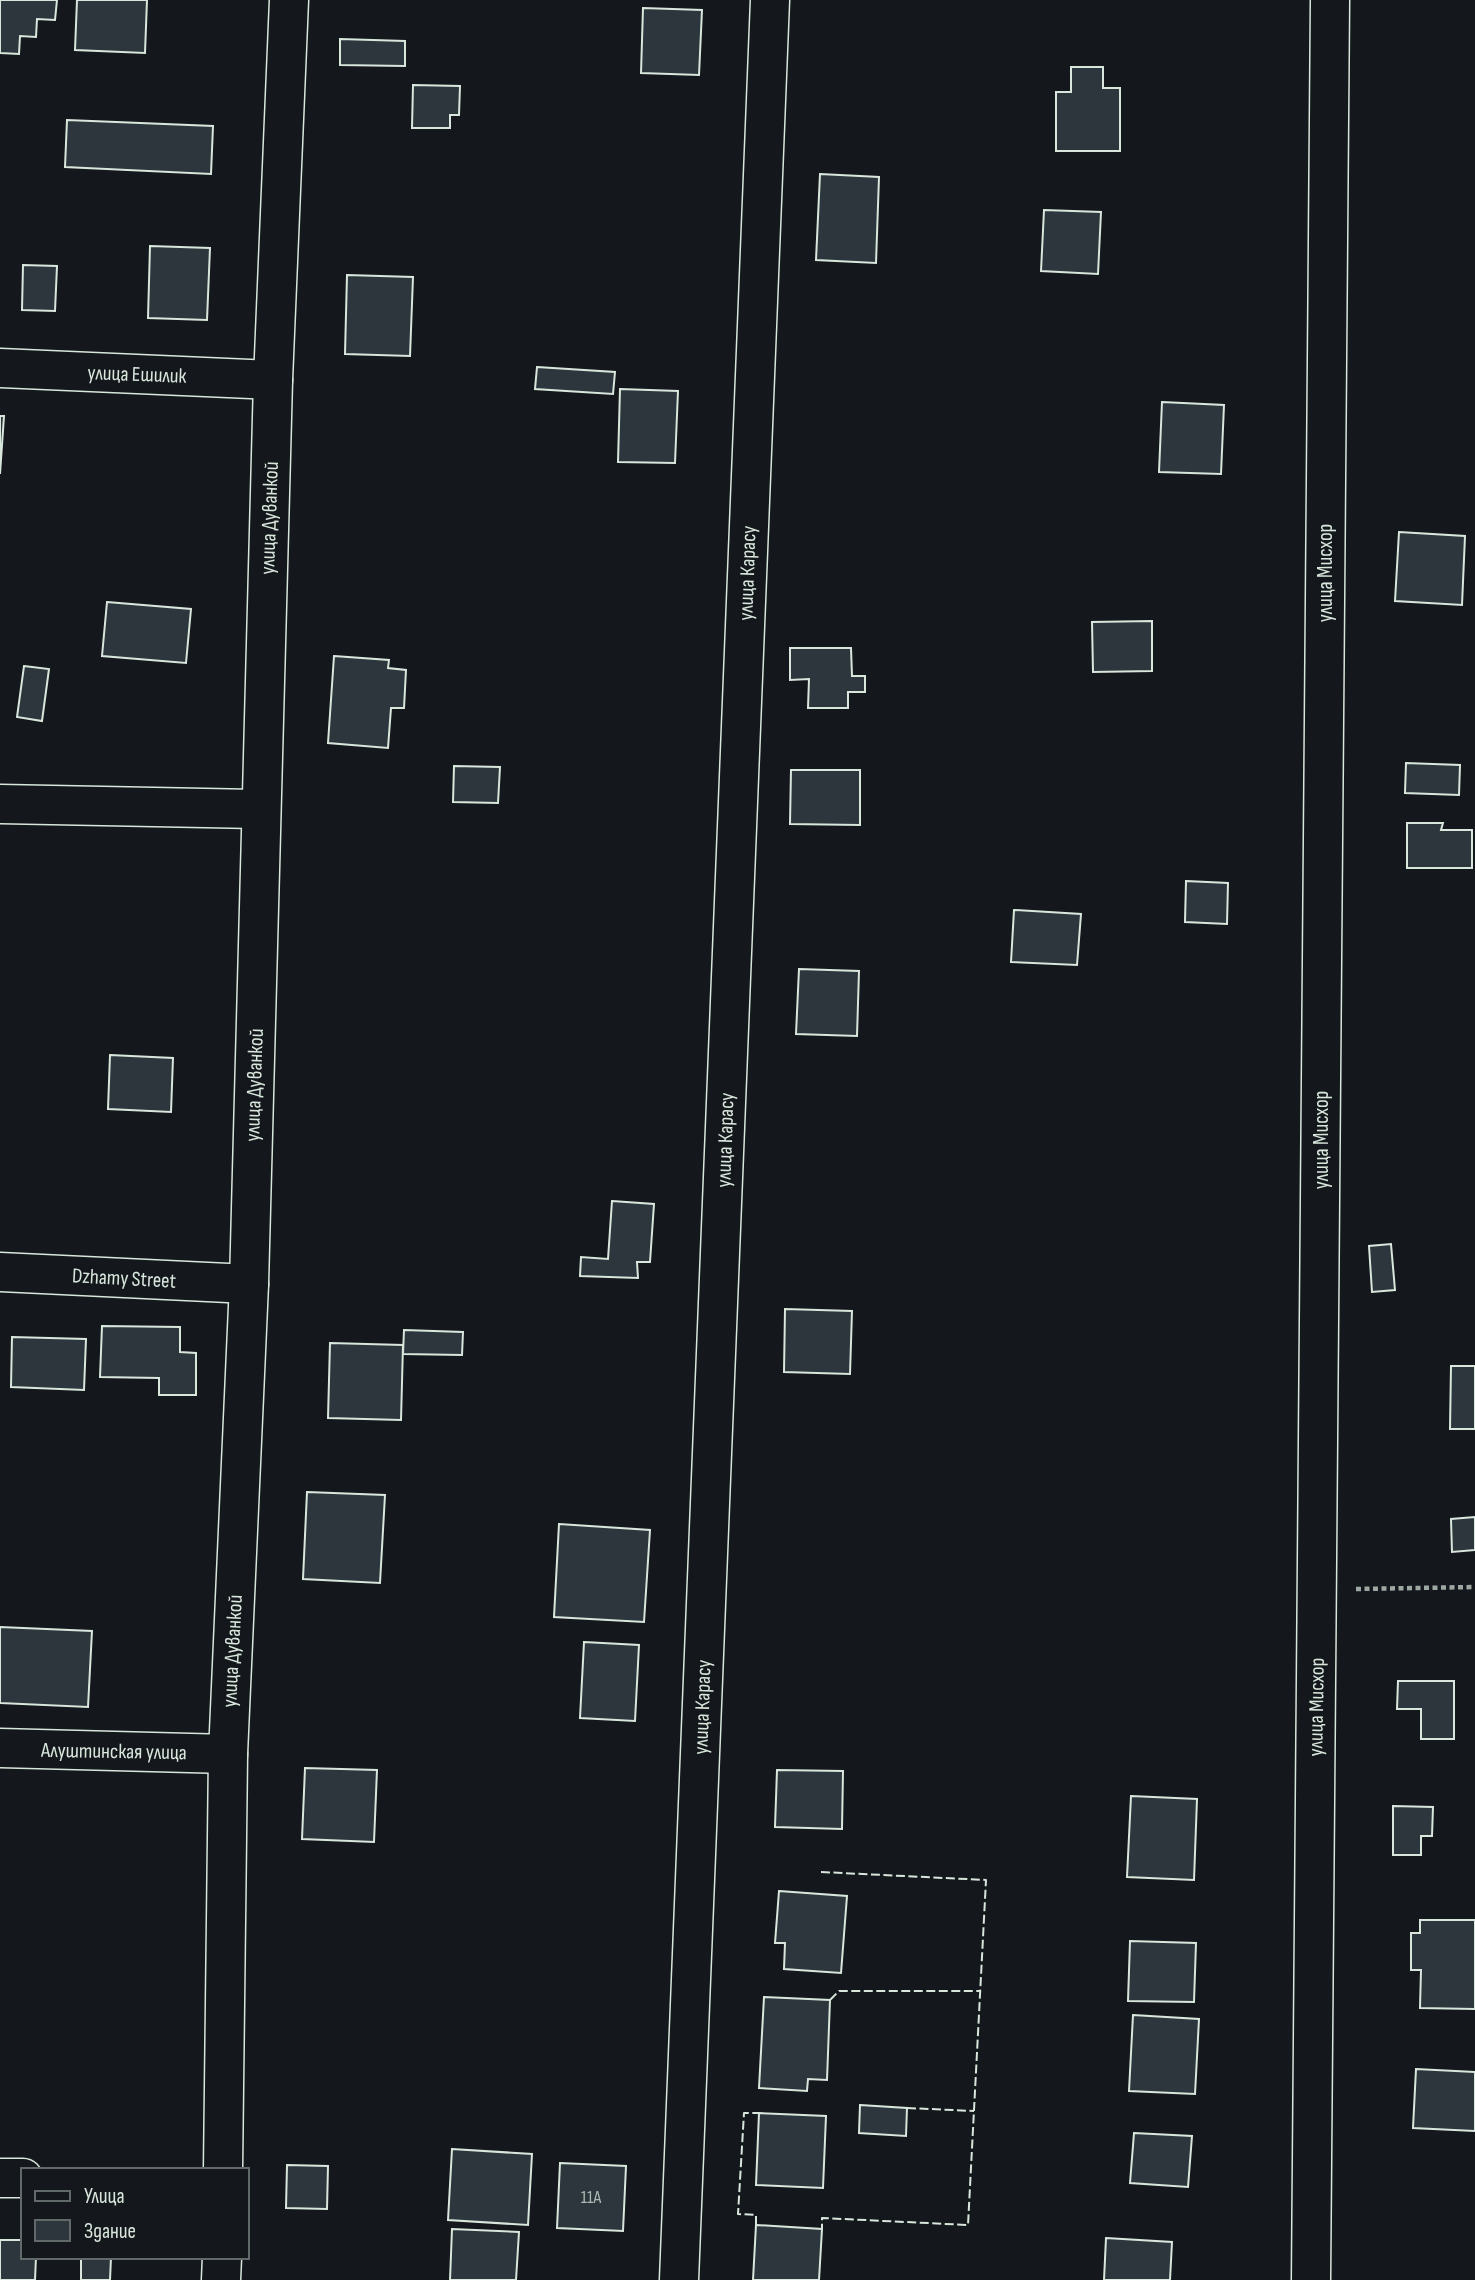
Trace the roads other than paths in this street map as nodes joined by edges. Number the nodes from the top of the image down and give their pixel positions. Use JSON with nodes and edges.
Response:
{"nodes":[{"id":1,"x":289,"y":0,"type":"edge"},
{"id":2,"x":770,"y":0,"type":"edge"},
{"id":3,"x":1330,"y":0,"type":"edge"},
{"id":4,"x":0,"y":368,"type":"edge"},
{"id":5,"x":273,"y":380,"type":"junction"},
{"id":6,"x":0,"y":804,"type":"edge"},
{"id":7,"x":261,"y":809,"type":"junction"},
{"id":8,"x":0,"y":1272,"type":"edge"},
{"id":9,"x":249,"y":1284,"type":"junction"},
{"id":10,"x":0,"y":1748,"type":"edge"},
{"id":11,"x":228,"y":1754,"type":"junction"},
{"id":12,"x":223,"y":2168,"type":"edge"},
{"id":13,"x":0,"y":2178,"type":"edge"},
{"id":14,"x":21,"y":2178,"type":"edge"},
{"id":15,"x":222,"y":2259,"type":"edge"},
{"id":16,"x":221,"y":2280,"type":"edge"},
{"id":17,"x":679,"y":2280,"type":"edge"},
{"id":18,"x":1311,"y":2280,"type":"edge"}],
"edges":[{"from":1,"to":5,"type":"street","name":"улица Дуванкой"},
{"from":2,"to":17,"type":"street","name":"улица Карасу"},
{"from":3,"to":18,"type":"street","name":"улица Мисхор"},
{"from":4,"to":5,"type":"street","name":"улица Ешилик"},
{"from":5,"to":7,"type":"street","name":"улица Дуванкой"},
{"from":6,"to":7,"type":"street"},
{"from":7,"to":9,"type":"street","name":"улица Дуванкой"},
{"from":8,"to":9,"type":"street","name":"Dzhamy Street"},
{"from":9,"to":11,"type":"street","name":"улица Дуванкой"},
{"from":10,"to":11,"type":"street","name":"Алуштинская улица"},
{"from":11,"to":12,"type":"street","name":"улица Дуванкой"},
{"from":13,"to":14,"type":"street"},
{"from":15,"to":16,"type":"street"}]}
